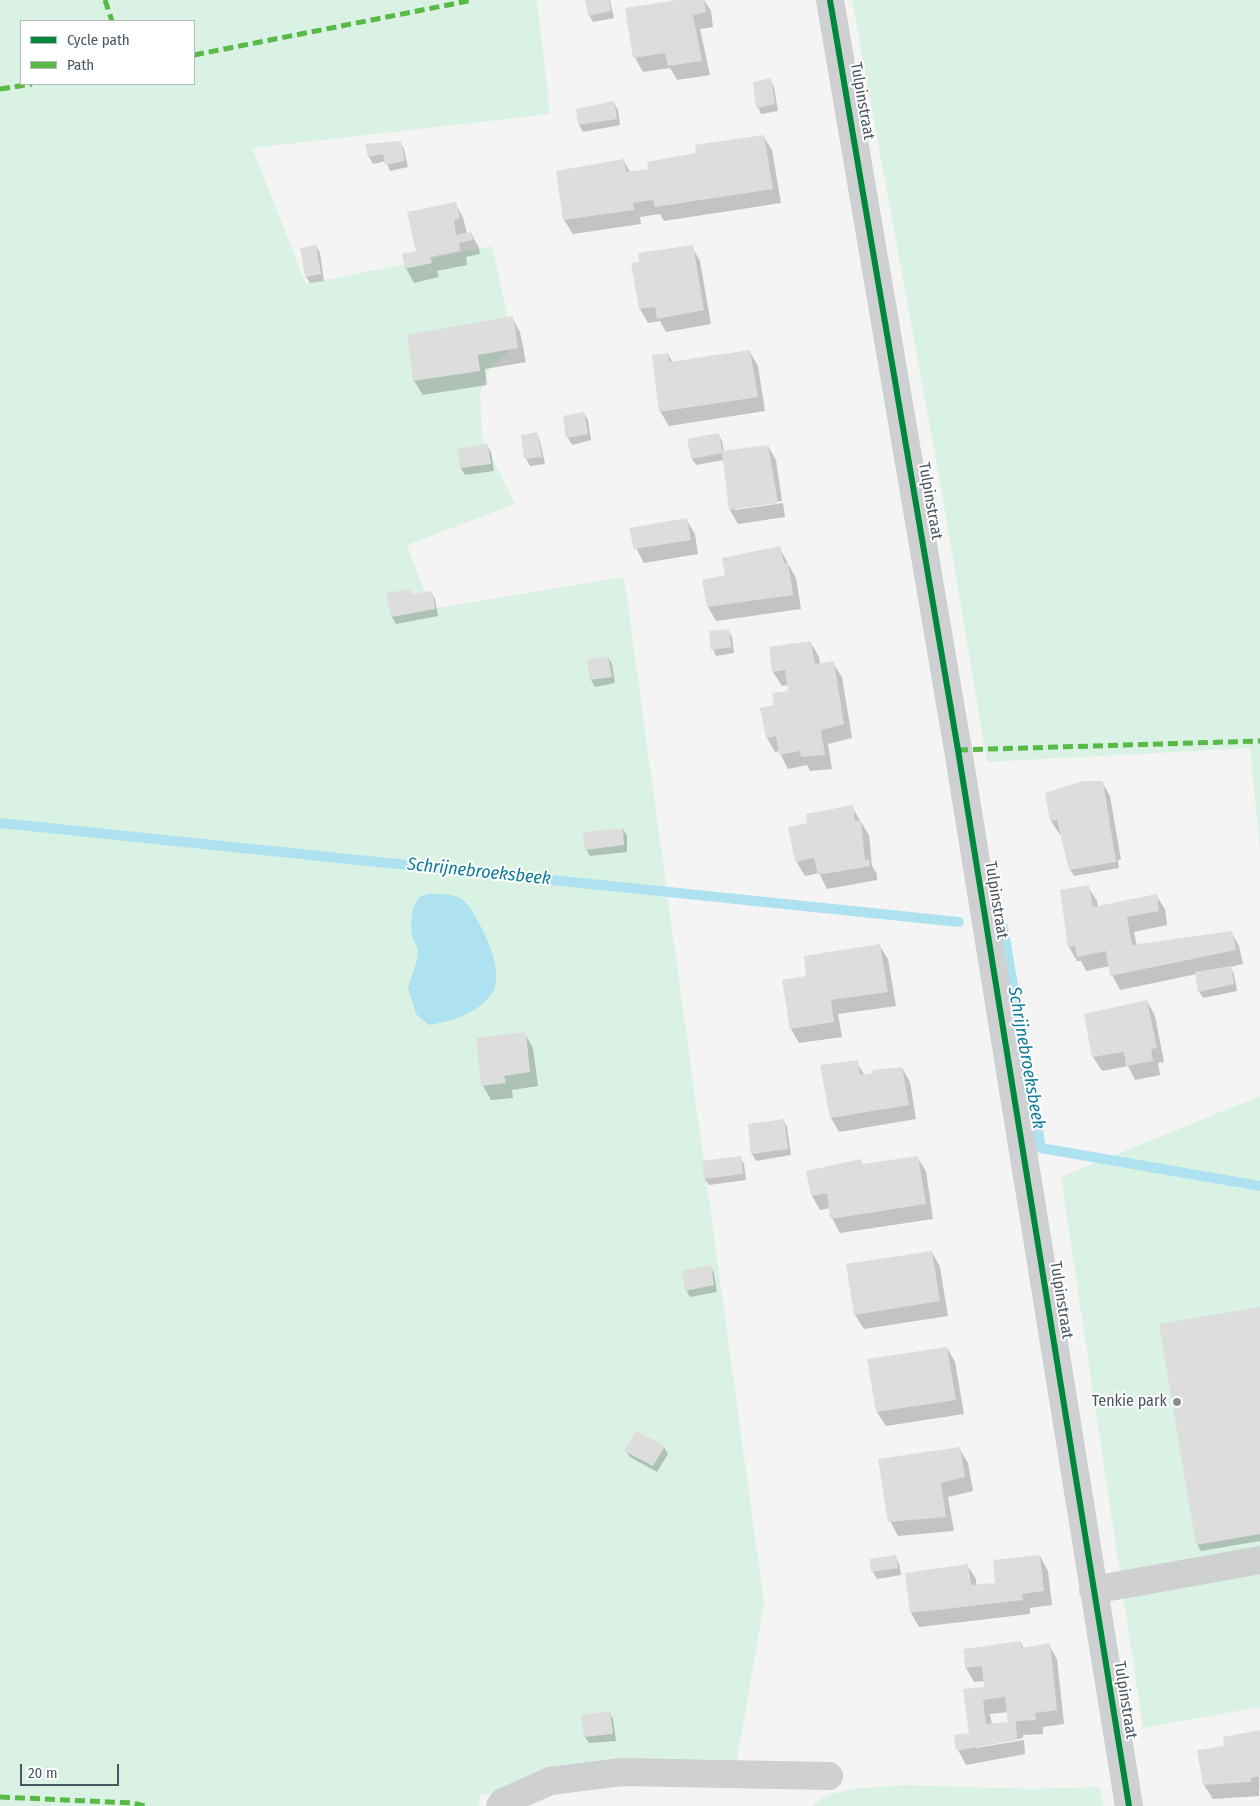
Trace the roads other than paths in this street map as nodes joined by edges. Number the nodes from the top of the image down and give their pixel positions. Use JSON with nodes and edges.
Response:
{"nodes":[{"id":1,"x":830,"y":0,"type":"edge"},
{"id":2,"x":1260,"y":1560,"type":"edge"},
{"id":3,"x":1093,"y":1590,"type":"junction"},
{"id":4,"x":830,"y":1776,"type":"dead end"},
{"id":5,"x":500,"y":1806,"type":"edge"},
{"id":6,"x":1129,"y":1806,"type":"edge"}],
"edges":[{"from":1,"to":3,"type":"street","name":"Tulpinstraat"},
{"from":2,"to":3,"type":"street"},
{"from":3,"to":6,"type":"street","name":"Tulpinstraat"},
{"from":4,"to":5,"type":"street"}]}
